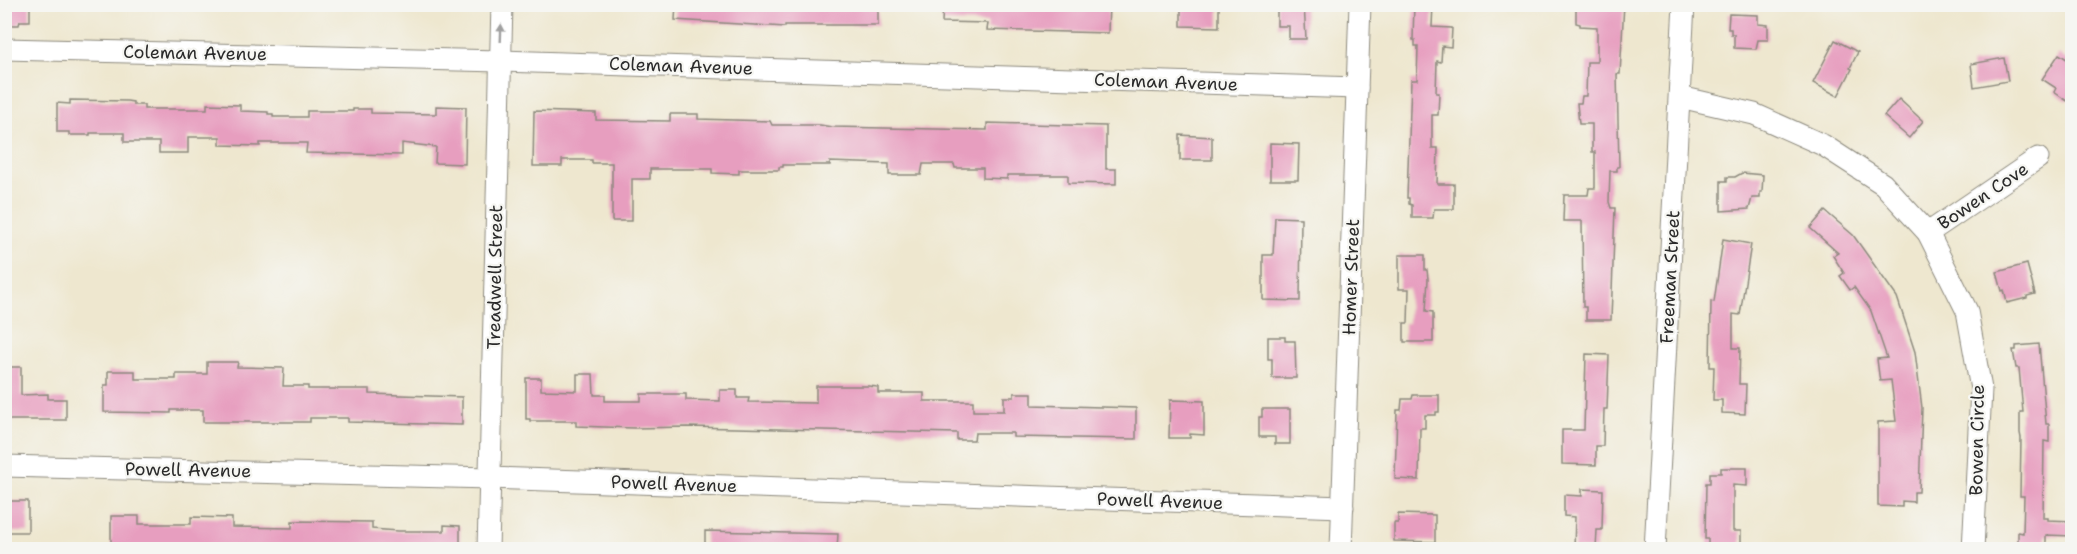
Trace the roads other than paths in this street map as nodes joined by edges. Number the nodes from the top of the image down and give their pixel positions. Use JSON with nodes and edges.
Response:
{"nodes":[{"id":1,"x":502,"y":4,"type":"edge"},
{"id":2,"x":1360,"y":4,"type":"edge"},
{"id":3,"x":1684,"y":4,"type":"edge"},
{"id":4,"x":4,"y":49,"type":"edge"},
{"id":5,"x":500,"y":61,"type":"junction"},
{"id":6,"x":1357,"y":88,"type":"junction"},
{"id":7,"x":1680,"y":97,"type":"junction"},
{"id":8,"x":2038,"y":158,"type":"dead end"},
{"id":9,"x":1928,"y":233,"type":"junction"},
{"id":10,"x":4,"y":466,"type":"edge"},
{"id":11,"x":490,"y":478,"type":"junction"},
{"id":12,"x":1343,"y":507,"type":"junction"},
{"id":13,"x":488,"y":549,"type":"edge"},
{"id":14,"x":1341,"y":549,"type":"edge"},
{"id":15,"x":1655,"y":549,"type":"edge"},
{"id":16,"x":1973,"y":549,"type":"edge"}],
"edges":[{"from":5,"to":1,"type":"street","name":"Treadwell Street","one_way":true},
{"from":2,"to":6,"type":"street","name":"Homer Street"},
{"from":3,"to":7,"type":"street","name":"Freeman Street"},
{"from":4,"to":5,"type":"street","name":"Coleman Avenue"},
{"from":5,"to":6,"type":"street","name":"Coleman Avenue"},
{"from":5,"to":11,"type":"street","name":"Treadwell Street"},
{"from":6,"to":12,"type":"street","name":"Homer Street"},
{"from":7,"to":9,"type":"street","name":"Bowen Circle"},
{"from":7,"to":15,"type":"street","name":"Freeman Street"},
{"from":8,"to":9,"type":"street","name":"Bowen Cove"},
{"from":9,"to":16,"type":"street","name":"Bowen Circle"},
{"from":10,"to":11,"type":"street","name":"Powell Avenue"},
{"from":11,"to":12,"type":"street","name":"Powell Avenue"},
{"from":11,"to":13,"type":"street","name":"Treadwell Street"},
{"from":12,"to":14,"type":"street","name":"Homer Street"}]}
